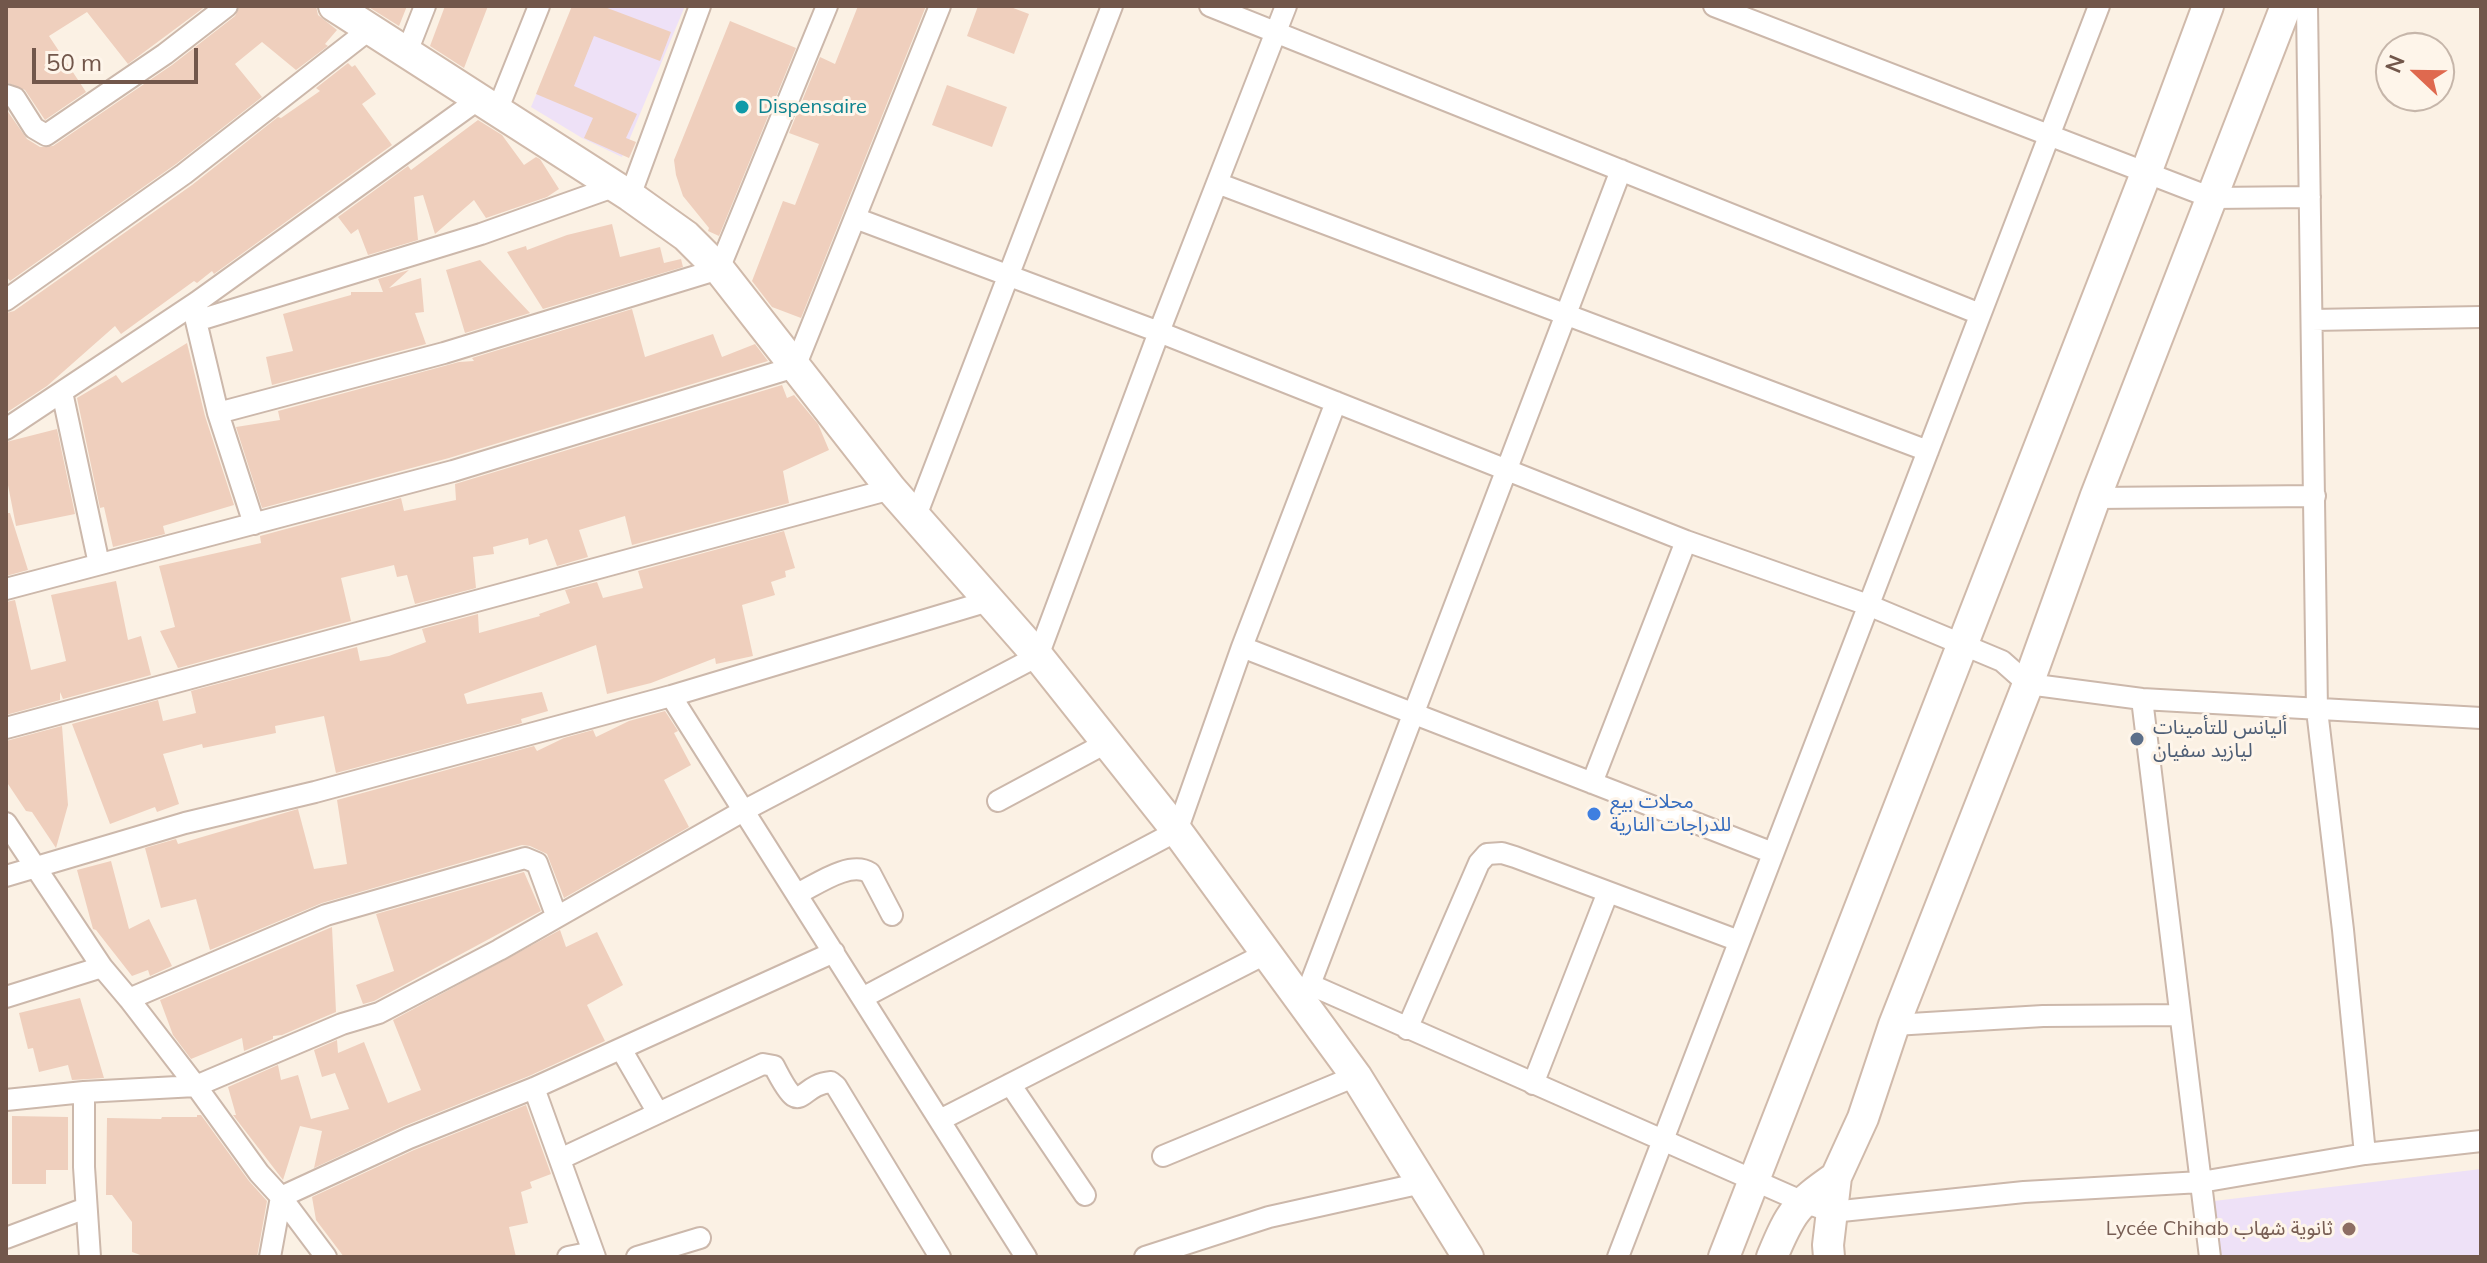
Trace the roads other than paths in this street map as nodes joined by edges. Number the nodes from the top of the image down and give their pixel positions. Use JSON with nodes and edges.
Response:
{"nodes":[{"id":1,"x":227,"y":6,"type":"edge"},
{"id":2,"x":334,"y":6,"type":"edge"},
{"id":3,"x":425,"y":6,"type":"edge"},
{"id":4,"x":539,"y":6,"type":"edge"},
{"id":5,"x":700,"y":6,"type":"edge"},
{"id":6,"x":827,"y":6,"type":"edge"},
{"id":7,"x":940,"y":6,"type":"edge"},
{"id":8,"x":1112,"y":6,"type":"edge"},
{"id":9,"x":1210,"y":6,"type":"edge"},
{"id":10,"x":1286,"y":6,"type":"edge"},
{"id":11,"x":1714,"y":6,"type":"edge"},
{"id":12,"x":2099,"y":6,"type":"edge"},
{"id":13,"x":2208,"y":6,"type":"edge"},
{"id":14,"x":2286,"y":6,"type":"edge"},
{"id":15,"x":2307,"y":6,"type":"edge"},
{"id":16,"x":370,"y":29,"type":"junction"},
{"id":17,"x":1276,"y":32,"type":"junction"},
{"id":18,"x":407,"y":52,"type":"junction"},
{"id":19,"x":6,"y":95,"type":"edge"},
{"id":20,"x":488,"y":105,"type":"junction"},
{"id":21,"x":2050,"y":134,"type":"junction"},
{"id":22,"x":1621,"y":170,"type":"junction"},
{"id":23,"x":2146,"y":172,"type":"junction"},
{"id":24,"x":1217,"y":183,"type":"junction"},
{"id":25,"x":623,"y":191,"type":"junction"},
{"id":26,"x":2310,"y":197,"type":"junction"},
{"id":27,"x":2212,"y":198,"type":"junction"},
{"id":28,"x":855,"y":218,"type":"junction"},
{"id":29,"x":719,"y":269,"type":"junction"},
{"id":30,"x":1008,"y":276,"type":"junction"},
{"id":31,"x":6,"y":300,"type":"edge"},
{"id":32,"x":197,"y":312,"type":"junction"},
{"id":33,"x":1566,"y":314,"type":"junction"},
{"id":34,"x":1980,"y":314,"type":"junction"},
{"id":35,"x":2481,"y":317,"type":"edge"},
{"id":36,"x":2312,"y":320,"type":"junction"},
{"id":37,"x":1159,"y":332,"type":"junction"},
{"id":38,"x":795,"y":367,"type":"junction"},
{"id":39,"x":62,"y":392,"type":"junction"},
{"id":40,"x":1336,"y":402,"type":"junction"},
{"id":41,"x":218,"y":413,"type":"junction"},
{"id":42,"x":6,"y":429,"type":"edge"},
{"id":43,"x":1928,"y":451,"type":"junction"},
{"id":44,"x":1507,"y":470,"type":"junction"},
{"id":45,"x":891,"y":489,"type":"junction"},
{"id":46,"x":2315,"y":496,"type":"junction"},
{"id":47,"x":2095,"y":498,"type":"junction"},
{"id":48,"x":916,"y":516,"type":"junction"},
{"id":49,"x":254,"y":524,"type":"junction"},
{"id":50,"x":1686,"y":541,"type":"junction"},
{"id":51,"x":99,"y":564,"type":"junction"},
{"id":52,"x":6,"y":589,"type":"edge"},
{"id":53,"x":992,"y":600,"type":"junction"},
{"id":54,"x":1868,"y":605,"type":"junction"},
{"id":55,"x":1961,"y":644,"type":"junction"},
{"id":56,"x":1242,"y":647,"type":"junction"},
{"id":57,"x":1038,"y":656,"type":"junction"},
{"id":58,"x":2028,"y":684,"type":"junction"},
{"id":59,"x":671,"y":696,"type":"junction"},
{"id":60,"x":2142,"y":699,"type":"junction"},
{"id":61,"x":2317,"y":710,"type":"junction"},
{"id":62,"x":1414,"y":714,"type":"junction"},
{"id":63,"x":2481,"y":718,"type":"edge"},
{"id":64,"x":6,"y":728,"type":"edge"},
{"id":65,"x":1108,"y":742,"type":"junction"},
{"id":66,"x":1592,"y":783,"type":"junction"},
{"id":67,"x":998,"y":801,"type":"dead end"},
{"id":68,"x":743,"y":811,"type":"junction"},
{"id":69,"x":6,"y":823,"type":"edge"},
{"id":70,"x":1177,"y":831,"type":"junction"},
{"id":71,"x":1773,"y":853,"type":"junction"},
{"id":72,"x":35,"y":868,"type":"junction"},
{"id":73,"x":6,"y":876,"type":"edge"},
{"id":74,"x":1608,"y":892,"type":"junction"},
{"id":75,"x":797,"y":894,"type":"junction"},
{"id":76,"x":556,"y":915,"type":"junction"},
{"id":77,"x":892,"y":915,"type":"dead end"},
{"id":78,"x":1739,"y":941,"type":"junction"},
{"id":79,"x":834,"y":952,"type":"junction"},
{"id":80,"x":1267,"y":953,"type":"junction"},
{"id":81,"x":102,"y":967,"type":"junction"},
{"id":82,"x":1307,"y":993,"type":"junction"},
{"id":83,"x":6,"y":997,"type":"edge"},
{"id":84,"x":864,"y":997,"type":"junction"},
{"id":85,"x":129,"y":999,"type":"junction"},
{"id":86,"x":2180,"y":1015,"type":"junction"},
{"id":87,"x":1894,"y":1025,"type":"junction"},
{"id":88,"x":1407,"y":1029,"type":"junction"},
{"id":89,"x":621,"y":1049,"type":"junction"},
{"id":90,"x":1356,"y":1076,"type":"junction"},
{"id":91,"x":1010,"y":1084,"type":"junction"},
{"id":92,"x":1533,"y":1084,"type":"junction"},
{"id":93,"x":196,"y":1086,"type":"junction"},
{"id":94,"x":534,"y":1088,"type":"junction"},
{"id":95,"x":84,"y":1092,"type":"junction"},
{"id":96,"x":6,"y":1100,"type":"edge"},
{"id":97,"x":658,"y":1113,"type":"junction"},
{"id":98,"x":940,"y":1120,"type":"junction"},
{"id":99,"x":1662,"y":1140,"type":"junction"},
{"id":100,"x":2481,"y":1141,"type":"edge"},
{"id":101,"x":2365,"y":1154,"type":"junction"},
{"id":102,"x":1163,"y":1156,"type":"dead end"},
{"id":103,"x":560,"y":1159,"type":"junction"},
{"id":104,"x":1836,"y":1177,"type":"junction"},
{"id":105,"x":1755,"y":1181,"type":"junction"},
{"id":106,"x":2201,"y":1182,"type":"junction"},
{"id":107,"x":1422,"y":1183,"type":"junction"},
{"id":108,"x":1085,"y":1195,"type":"dead end"},
{"id":109,"x":281,"y":1197,"type":"junction"},
{"id":110,"x":1801,"y":1201,"type":"junction"},
{"id":111,"x":86,"y":1208,"type":"junction"},
{"id":112,"x":1832,"y":1212,"type":"junction"},
{"id":113,"x":6,"y":1238,"type":"edge"},
{"id":114,"x":700,"y":1238,"type":"dead end"},
{"id":115,"x":594,"y":1254,"type":"edge"},
{"id":116,"x":90,"y":1257,"type":"edge"},
{"id":117,"x":270,"y":1257,"type":"edge"},
{"id":118,"x":326,"y":1257,"type":"edge"},
{"id":119,"x":568,"y":1257,"type":"edge"},
{"id":120,"x":637,"y":1257,"type":"edge"},
{"id":121,"x":940,"y":1257,"type":"edge"},
{"id":122,"x":1026,"y":1257,"type":"edge"},
{"id":123,"x":1145,"y":1257,"type":"edge"},
{"id":124,"x":1468,"y":1257,"type":"edge"},
{"id":125,"x":1618,"y":1257,"type":"edge"},
{"id":126,"x":1724,"y":1257,"type":"edge"},
{"id":127,"x":1772,"y":1257,"type":"edge"},
{"id":128,"x":1829,"y":1257,"type":"edge"},
{"id":129,"x":2210,"y":1257,"type":"edge"}],
"edges":[{"from":1,"to":19,"type":"street"},
{"from":2,"to":16,"type":"street"},
{"from":3,"to":18,"type":"street"},
{"from":4,"to":20,"type":"street"},
{"from":5,"to":25,"type":"street"},
{"from":6,"to":29,"type":"street"},
{"from":7,"to":28,"type":"street"},
{"from":8,"to":30,"type":"street"},
{"from":9,"to":17,"type":"street"},
{"from":10,"to":17,"type":"street"},
{"from":11,"to":21,"type":"street"},
{"from":12,"to":21,"type":"street"},
{"from":13,"to":23,"type":"street"},
{"from":14,"to":27,"type":"street"},
{"from":15,"to":26,"type":"street"},
{"from":16,"to":18,"type":"street"},
{"from":16,"to":31,"type":"street"},
{"from":17,"to":22,"type":"street"},
{"from":17,"to":24,"type":"street"},
{"from":18,"to":20,"type":"street"},
{"from":20,"to":25,"type":"street"},
{"from":20,"to":32,"type":"street"},
{"from":21,"to":23,"type":"street"},
{"from":21,"to":34,"type":"street"},
{"from":22,"to":33,"type":"street"},
{"from":22,"to":34,"type":"street"},
{"from":23,"to":27,"type":"street"},
{"from":23,"to":55,"type":"street"},
{"from":24,"to":33,"type":"street"},
{"from":24,"to":37,"type":"street"},
{"from":25,"to":29,"type":"street"},
{"from":25,"to":32,"type":"street"},
{"from":26,"to":27,"type":"street"},
{"from":26,"to":36,"type":"street"},
{"from":27,"to":47,"type":"street"},
{"from":28,"to":30,"type":"street"},
{"from":28,"to":38,"type":"street"},
{"from":29,"to":38,"type":"street"},
{"from":29,"to":41,"type":"street"},
{"from":30,"to":37,"type":"street"},
{"from":30,"to":48,"type":"street"},
{"from":32,"to":39,"type":"street"},
{"from":32,"to":41,"type":"street"},
{"from":33,"to":43,"type":"street"},
{"from":33,"to":44,"type":"street"},
{"from":34,"to":43,"type":"street"},
{"from":35,"to":36,"type":"street"},
{"from":36,"to":46,"type":"street"},
{"from":37,"to":40,"type":"street"},
{"from":37,"to":57,"type":"street"},
{"from":38,"to":45,"type":"street"},
{"from":38,"to":49,"type":"street"},
{"from":39,"to":42,"type":"street"},
{"from":39,"to":51,"type":"street"},
{"from":40,"to":44,"type":"street"},
{"from":40,"to":56,"type":"street"},
{"from":41,"to":49,"type":"street"},
{"from":43,"to":54,"type":"street"},
{"from":44,"to":50,"type":"street"},
{"from":44,"to":62,"type":"street"},
{"from":45,"to":48,"type":"street"},
{"from":45,"to":64,"type":"street"},
{"from":46,"to":47,"type":"street"},
{"from":46,"to":61,"type":"street"},
{"from":47,"to":58,"type":"street"},
{"from":48,"to":53,"type":"street"},
{"from":49,"to":51,"type":"street"},
{"from":50,"to":54,"type":"street"},
{"from":50,"to":66,"type":"street"},
{"from":51,"to":52,"type":"street"},
{"from":53,"to":57,"type":"street"},
{"from":53,"to":59,"type":"street"},
{"from":54,"to":55,"type":"street"},
{"from":54,"to":71,"type":"street"},
{"from":55,"to":58,"type":"street"},
{"from":55,"to":105,"type":"street"},
{"from":56,"to":62,"type":"street"},
{"from":56,"to":70,"type":"street"},
{"from":57,"to":65,"type":"street"},
{"from":57,"to":68,"type":"street"},
{"from":58,"to":60,"type":"street"},
{"from":58,"to":87,"type":"street"},
{"from":59,"to":68,"type":"street"},
{"from":59,"to":72,"type":"street"},
{"from":60,"to":61,"type":"street"},
{"from":60,"to":86,"type":"street"},
{"from":61,"to":63,"type":"street"},
{"from":61,"to":101,"type":"street"},
{"from":62,"to":66,"type":"street"},
{"from":62,"to":82,"type":"street"},
{"from":65,"to":67,"type":"street"},
{"from":65,"to":70,"type":"street"},
{"from":66,"to":71,"type":"street"},
{"from":68,"to":75,"type":"street"},
{"from":68,"to":76,"type":"street"},
{"from":69,"to":72,"type":"street"},
{"from":70,"to":80,"type":"street"},
{"from":70,"to":84,"type":"street"},
{"from":71,"to":78,"type":"street"},
{"from":72,"to":73,"type":"street"},
{"from":72,"to":81,"type":"street"},
{"from":74,"to":78,"type":"street"},
{"from":74,"to":88,"type":"street"},
{"from":74,"to":92,"type":"street"},
{"from":75,"to":77,"type":"street"},
{"from":75,"to":79,"type":"street"},
{"from":76,"to":85,"type":"street"},
{"from":76,"to":93,"type":"street"},
{"from":78,"to":99,"type":"street"},
{"from":79,"to":84,"type":"street"},
{"from":79,"to":89,"type":"street"},
{"from":80,"to":82,"type":"street"},
{"from":80,"to":91,"type":"street"},
{"from":81,"to":83,"type":"street"},
{"from":81,"to":85,"type":"street"},
{"from":82,"to":88,"type":"street"},
{"from":82,"to":90,"type":"street"},
{"from":84,"to":98,"type":"street"},
{"from":85,"to":93,"type":"street"},
{"from":86,"to":87,"type":"street"},
{"from":86,"to":106,"type":"street"},
{"from":87,"to":104,"type":"street"},
{"from":88,"to":92,"type":"street"},
{"from":89,"to":94,"type":"street"},
{"from":89,"to":97,"type":"street"},
{"from":90,"to":102,"type":"street"},
{"from":90,"to":107,"type":"street"},
{"from":91,"to":98,"type":"street"},
{"from":91,"to":108,"type":"street"},
{"from":92,"to":99,"type":"street"},
{"from":93,"to":95,"type":"street"},
{"from":93,"to":109,"type":"street"},
{"from":94,"to":103,"type":"street"},
{"from":94,"to":109,"type":"street"},
{"from":95,"to":96,"type":"street"},
{"from":95,"to":111,"type":"street"},
{"from":97,"to":103,"type":"street"},
{"from":97,"to":121,"type":"street"},
{"from":98,"to":122,"type":"street"},
{"from":99,"to":105,"type":"street"},
{"from":99,"to":125,"type":"street"},
{"from":100,"to":101,"type":"street"},
{"from":101,"to":106,"type":"street"},
{"from":103,"to":115,"type":"street"},
{"from":104,"to":110,"type":"street"},
{"from":104,"to":112,"type":"street"},
{"from":105,"to":110,"type":"street"},
{"from":105,"to":126,"type":"street"},
{"from":106,"to":112,"type":"street"},
{"from":106,"to":129,"type":"street"},
{"from":107,"to":123,"type":"street"},
{"from":107,"to":124,"type":"street"},
{"from":109,"to":117,"type":"street"},
{"from":109,"to":118,"type":"street"},
{"from":110,"to":112,"type":"street"},
{"from":110,"to":127,"type":"street"},
{"from":111,"to":113,"type":"street"},
{"from":111,"to":116,"type":"street"},
{"from":112,"to":128,"type":"street"},
{"from":114,"to":120,"type":"street"},
{"from":115,"to":119,"type":"street"}]}
